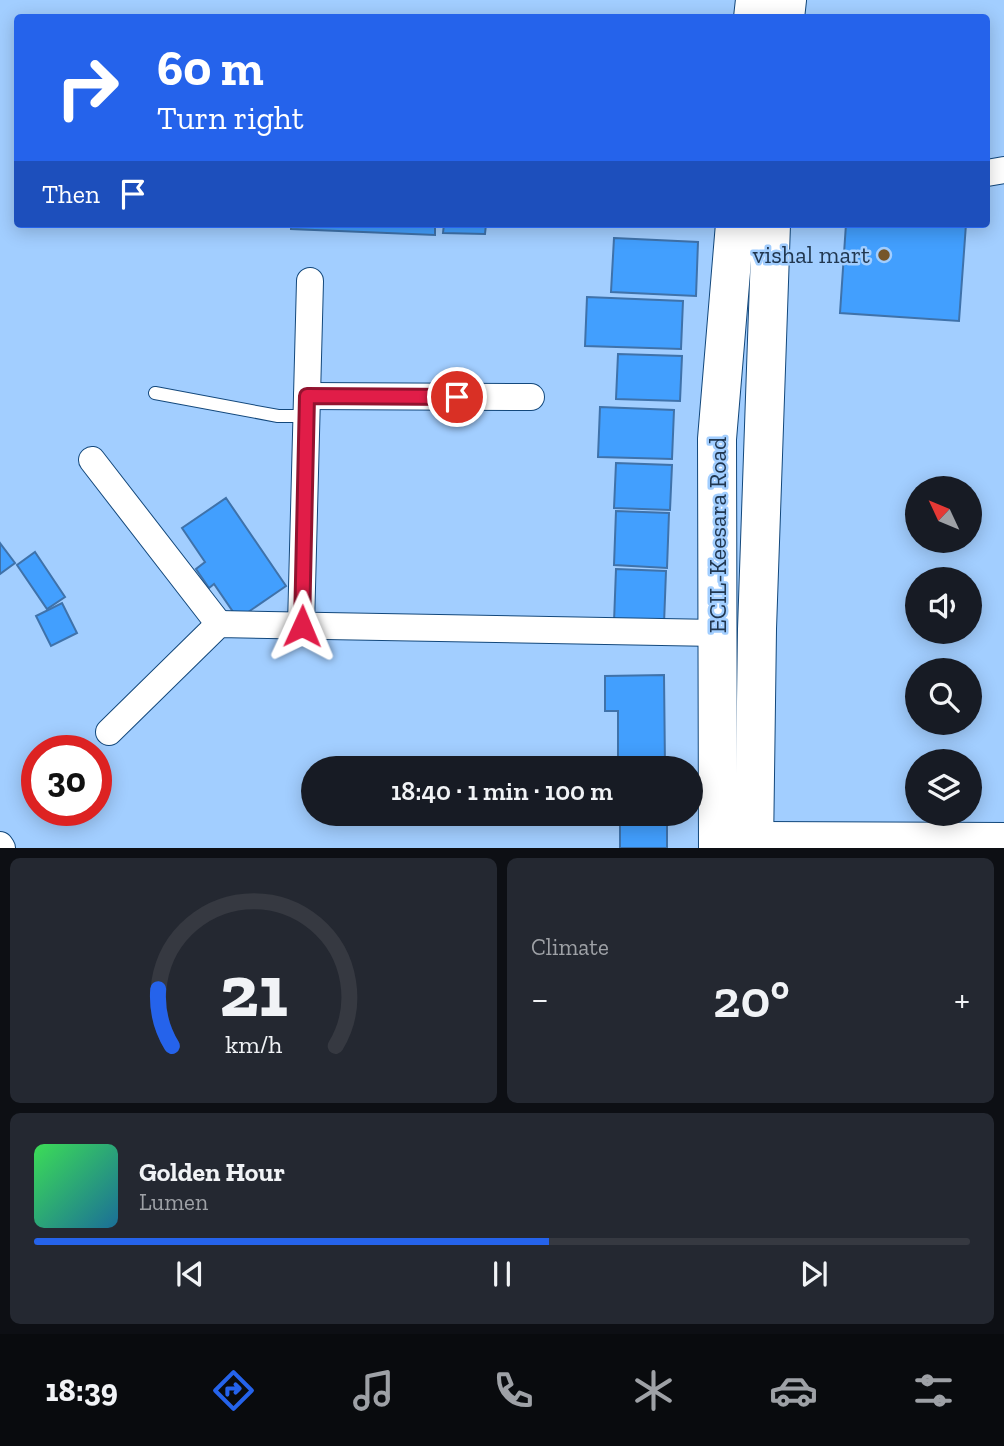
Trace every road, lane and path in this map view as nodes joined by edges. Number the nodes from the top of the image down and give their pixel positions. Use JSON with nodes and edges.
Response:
{"nodes":[{"id":1,"x":735,"y":228,"type":"edge"},
{"id":2,"x":771,"y":228,"type":"edge"},
{"id":3,"x":310,"y":281,"type":"dead end"},
{"id":4,"x":155,"y":393,"type":"dead end"},
{"id":5,"x":531,"y":397,"type":"dead end"},
{"id":6,"x":307,"y":406,"type":"junction"},
{"id":7,"x":92,"y":460,"type":"dead end"},
{"id":8,"x":219,"y":624,"type":"junction"},
{"id":9,"x":302,"y":626,"type":"junction"},
{"id":10,"x":717,"y":633,"type":"junction"},
{"id":11,"x":109,"y":732,"type":"dead end"},
{"id":12,"x":1004,"y":836,"type":"edge"},
{"id":13,"x":754,"y":841,"type":"edge"},
{"id":14,"x":718,"y":848,"type":"edge"}],
"edges":[{"from":1,"to":10,"type":"main road","name":"ECIL-Keesara Road"},
{"from":2,"to":13,"type":"main road","name":"ECIL-Keesara Road"},
{"from":3,"to":6,"type":"street"},
{"from":4,"to":6,"type":"lane"},
{"from":5,"to":6,"type":"street"},
{"from":6,"to":9,"type":"street"},
{"from":7,"to":8,"type":"street"},
{"from":8,"to":9,"type":"street"},
{"from":8,"to":11,"type":"street"},
{"from":9,"to":10,"type":"street"},
{"from":10,"to":14,"type":"main road","name":"ECIL-Keesara Road"},
{"from":12,"to":13,"type":"street"}]}
